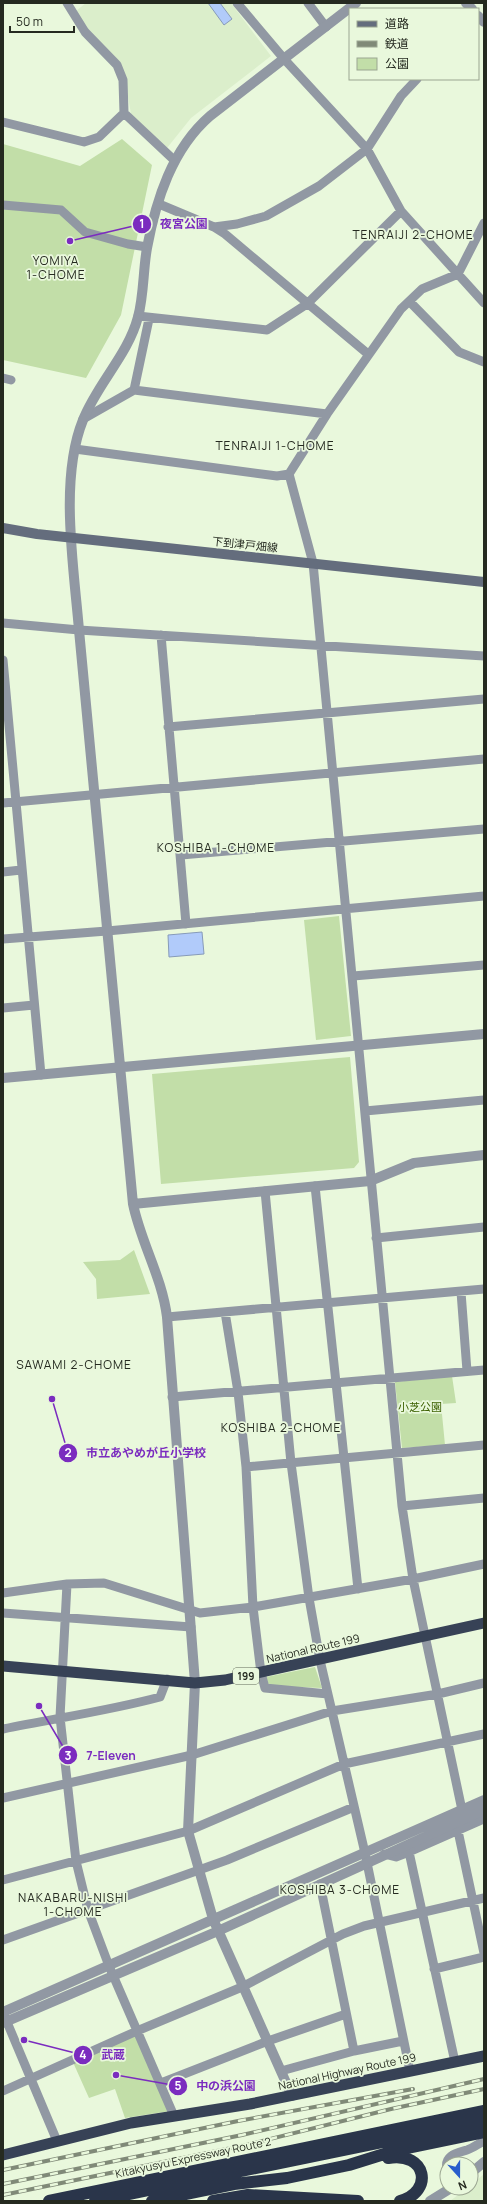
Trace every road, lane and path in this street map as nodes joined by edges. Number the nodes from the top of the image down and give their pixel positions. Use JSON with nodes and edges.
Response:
{"nodes":[{"id":1,"x":67,"y":3,"type":"edge"},
{"id":2,"x":237,"y":3,"type":"edge"},
{"id":3,"x":308,"y":3,"type":"edge"},
{"id":4,"x":349,"y":9,"type":"edge"},
{"id":5,"x":326,"y":27,"type":"junction"},
{"id":6,"x":285,"y":60,"type":"junction"},
{"id":7,"x":417,"y":80,"type":"edge"},
{"id":8,"x":124,"y":113,"type":"junction"},
{"id":9,"x":3,"y":122,"type":"edge"},
{"id":10,"x":367,"y":149,"type":"junction"},
{"id":11,"x":174,"y":160,"type":"junction"},
{"id":12,"x":3,"y":204,"type":"edge"},
{"id":13,"x":159,"y":204,"type":"junction"},
{"id":14,"x":402,"y":211,"type":"junction"},
{"id":15,"x":484,"y":223,"type":"edge"},
{"id":16,"x":214,"y":227,"type":"junction"},
{"id":17,"x":147,"y":247,"type":"junction"},
{"id":18,"x":458,"y":274,"type":"junction"},
{"id":19,"x":410,"y":302,"type":"junction"},
{"id":20,"x":484,"y":303,"type":"edge"},
{"id":21,"x":307,"y":304,"type":"junction"},
{"id":22,"x":138,"y":316,"type":"junction"},
{"id":23,"x":150,"y":319,"type":"junction"},
{"id":24,"x":368,"y":354,"type":"junction"},
{"id":25,"x":484,"y":362,"type":"edge"},
{"id":26,"x":134,"y":390,"type":"junction"},
{"id":27,"x":327,"y":414,"type":"junction"},
{"id":28,"x":83,"y":419,"type":"junction"},
{"id":29,"x":75,"y":449,"type":"junction"},
{"id":30,"x":289,"y":474,"type":"junction"},
{"id":31,"x":3,"y":528,"type":"edge"},
{"id":32,"x":72,"y":537,"type":"junction"},
{"id":33,"x":313,"y":563,"type":"junction"},
{"id":34,"x":484,"y":582,"type":"edge"},
{"id":35,"x":3,"y":623,"type":"edge"},
{"id":36,"x":79,"y":630,"type":"junction"},
{"id":37,"x":161,"y":635,"type":"junction"},
{"id":38,"x":321,"y":645,"type":"junction"},
{"id":39,"x":484,"y":656,"type":"edge"},
{"id":40,"x":3,"y":660,"type":"edge"},
{"id":41,"x":484,"y":699,"type":"edge"},
{"id":42,"x":327,"y":712,"type":"junction"},
{"id":43,"x":168,"y":727,"type":"junction"},
{"id":44,"x":484,"y":759,"type":"edge"},
{"id":45,"x":333,"y":773,"type":"junction"},
{"id":46,"x":175,"y":786,"type":"junction"},
{"id":47,"x":94,"y":794,"type":"junction"},
{"id":48,"x":16,"y":802,"type":"junction"},
{"id":49,"x":3,"y":803,"type":"edge"},
{"id":50,"x":484,"y":829,"type":"edge"},
{"id":51,"x":340,"y":841,"type":"junction"},
{"id":52,"x":180,"y":855,"type":"junction"},
{"id":53,"x":21,"y":870,"type":"junction"},
{"id":54,"x":3,"y":872,"type":"edge"},
{"id":55,"x":484,"y":896,"type":"edge"},
{"id":56,"x":346,"y":909,"type":"junction"},
{"id":57,"x":186,"y":924,"type":"junction"},
{"id":58,"x":107,"y":931,"type":"junction"},
{"id":59,"x":27,"y":937,"type":"junction"},
{"id":60,"x":3,"y":939,"type":"edge"},
{"id":61,"x":484,"y":965,"type":"edge"},
{"id":62,"x":352,"y":976,"type":"junction"},
{"id":63,"x":34,"y":1005,"type":"junction"},
{"id":64,"x":3,"y":1008,"type":"edge"},
{"id":65,"x":484,"y":1034,"type":"edge"},
{"id":66,"x":359,"y":1045,"type":"junction"},
{"id":67,"x":120,"y":1068,"type":"junction"},
{"id":68,"x":40,"y":1075,"type":"junction"},
{"id":69,"x":3,"y":1078,"type":"edge"},
{"id":70,"x":484,"y":1100,"type":"edge"},
{"id":71,"x":365,"y":1111,"type":"junction"},
{"id":72,"x":484,"y":1155,"type":"edge"},
{"id":73,"x":370,"y":1181,"type":"junction"},
{"id":74,"x":315,"y":1186,"type":"junction"},
{"id":75,"x":265,"y":1191,"type":"junction"},
{"id":76,"x":132,"y":1204,"type":"junction"},
{"id":77,"x":484,"y":1228,"type":"edge"},
{"id":78,"x":376,"y":1238,"type":"junction"},
{"id":79,"x":484,"y":1290,"type":"edge"},
{"id":80,"x":461,"y":1292,"type":"junction"},
{"id":81,"x":382,"y":1299,"type":"junction"},
{"id":82,"x":328,"y":1304,"type":"junction"},
{"id":83,"x":276,"y":1308,"type":"junction"},
{"id":84,"x":225,"y":1312,"type":"junction"},
{"id":85,"x":167,"y":1317,"type":"junction"},
{"id":86,"x":484,"y":1370,"type":"edge"},
{"id":87,"x":467,"y":1371,"type":"junction"},
{"id":88,"x":389,"y":1378,"type":"junction"},
{"id":89,"x":335,"y":1384,"type":"junction"},
{"id":90,"x":284,"y":1388,"type":"junction"},
{"id":91,"x":238,"y":1392,"type":"junction"},
{"id":92,"x":172,"y":1397,"type":"junction"},
{"id":93,"x":484,"y":1445,"type":"edge"},
{"id":94,"x":396,"y":1454,"type":"junction"},
{"id":95,"x":343,"y":1458,"type":"junction"},
{"id":96,"x":291,"y":1463,"type":"junction"},
{"id":97,"x":246,"y":1467,"type":"junction"},
{"id":98,"x":484,"y":1498,"type":"edge"},
{"id":99,"x":402,"y":1506,"type":"junction"},
{"id":100,"x":484,"y":1564,"type":"edge"},
{"id":101,"x":413,"y":1579,"type":"junction"},
{"id":102,"x":67,"y":1584,"type":"junction"},
{"id":103,"x":358,"y":1589,"type":"junction"},
{"id":104,"x":3,"y":1593,"type":"edge"},
{"id":105,"x":309,"y":1598,"type":"junction"},
{"id":106,"x":253,"y":1607,"type":"junction"},
{"id":107,"x":190,"y":1610,"type":"junction"},
{"id":108,"x":3,"y":1613,"type":"edge"},
{"id":109,"x":64,"y":1618,"type":"junction"},
{"id":110,"x":484,"y":1623,"type":"edge"},
{"id":111,"x":191,"y":1627,"type":"junction"},
{"id":112,"x":425,"y":1636,"type":"junction"},
{"id":113,"x":320,"y":1660,"type":"junction"},
{"id":114,"x":3,"y":1666,"type":"edge"},
{"id":115,"x":61,"y":1669,"type":"junction"},
{"id":116,"x":261,"y":1673,"type":"junction"},
{"id":117,"x":167,"y":1679,"type":"junction"},
{"id":118,"x":195,"y":1683,"type":"junction"},
{"id":119,"x":484,"y":1683,"type":"edge"},
{"id":120,"x":328,"y":1694,"type":"junction"},
{"id":121,"x":438,"y":1694,"type":"junction"},
{"id":122,"x":332,"y":1711,"type":"junction"},
{"id":123,"x":60,"y":1717,"type":"junction"},
{"id":124,"x":3,"y":1729,"type":"edge"},
{"id":125,"x":484,"y":1734,"type":"edge"},
{"id":126,"x":448,"y":1742,"type":"junction"},
{"id":127,"x":192,"y":1755,"type":"junction"},
{"id":128,"x":344,"y":1764,"type":"junction"},
{"id":129,"x":66,"y":1783,"type":"junction"},
{"id":130,"x":3,"y":1798,"type":"edge"},
{"id":131,"x":484,"y":1800,"type":"edge"},
{"id":132,"x":354,"y":1807,"type":"junction"},
{"id":133,"x":462,"y":1810,"type":"junction"},
{"id":134,"x":484,"y":1810,"type":"edge"},
{"id":135,"x":484,"y":1819,"type":"edge"},
{"id":136,"x":188,"y":1831,"type":"junction"},
{"id":137,"x":458,"y":1831,"type":"junction"},
{"id":138,"x":410,"y":1852,"type":"junction"},
{"id":139,"x":384,"y":1854,"type":"junction"},
{"id":140,"x":366,"y":1858,"type":"junction"},
{"id":141,"x":76,"y":1861,"type":"junction"},
{"id":142,"x":198,"y":1871,"type":"junction"},
{"id":143,"x":3,"y":1880,"type":"edge"},
{"id":144,"x":320,"y":1884,"type":"junction"},
{"id":145,"x":484,"y":1898,"type":"edge"},
{"id":146,"x":473,"y":1900,"type":"junction"},
{"id":147,"x":88,"y":1910,"type":"junction"},
{"id":148,"x":421,"y":1912,"type":"junction"},
{"id":149,"x":213,"y":1919,"type":"junction"},
{"id":150,"x":378,"y":1923,"type":"junction"},
{"id":151,"x":218,"y":1930,"type":"junction"},
{"id":152,"x":332,"y":1939,"type":"junction"},
{"id":153,"x":3,"y":1940,"type":"edge"},
{"id":154,"x":484,"y":1953,"type":"edge"},
{"id":155,"x":484,"y":1957,"type":"edge"},
{"id":156,"x":434,"y":1969,"type":"junction"},
{"id":157,"x":111,"y":1970,"type":"junction"},
{"id":158,"x":242,"y":1987,"type":"junction"},
{"id":159,"x":3,"y":2012,"type":"edge"},
{"id":160,"x":346,"y":2014,"type":"junction"},
{"id":161,"x":5,"y":2023,"type":"edge"},
{"id":162,"x":137,"y":2031,"type":"junction"},
{"id":163,"x":268,"y":2041,"type":"junction"},
{"id":164,"x":403,"y":2041,"type":"junction"},
{"id":165,"x":354,"y":2051,"type":"junction"},
{"id":166,"x":484,"y":2056,"type":"edge"},
{"id":167,"x":455,"y":2062,"type":"junction"},
{"id":168,"x":281,"y":2071,"type":"junction"},
{"id":169,"x":410,"y":2071,"type":"junction"},
{"id":170,"x":31,"y":2079,"type":"junction"},
{"id":171,"x":161,"y":2084,"type":"junction"},
{"id":172,"x":3,"y":2091,"type":"edge"},
{"id":173,"x":292,"y":2096,"type":"junction"},
{"id":174,"x":484,"y":2103,"type":"edge"},
{"id":175,"x":484,"y":2111,"type":"edge"},
{"id":176,"x":174,"y":2116,"type":"junction"},
{"id":177,"x":484,"y":2121,"type":"edge"},
{"id":178,"x":484,"y":2132,"type":"edge"},
{"id":179,"x":342,"y":2140,"type":"junction"},
{"id":180,"x":57,"y":2141,"type":"junction"},
{"id":181,"x":484,"y":2141,"type":"edge"},
{"id":182,"x":3,"y":2155,"type":"edge"},
{"id":183,"x":450,"y":2156,"type":"edge"},
{"id":184,"x":349,"y":2166,"type":"junction"},
{"id":185,"x":439,"y":2195,"type":"edge"},
{"id":186,"x":49,"y":2201,"type":"edge"},
{"id":187,"x":95,"y":2201,"type":"edge"},
{"id":188,"x":152,"y":2201,"type":"edge"},
{"id":189,"x":214,"y":2201,"type":"edge"},
{"id":190,"x":259,"y":2201,"type":"edge"},
{"id":191,"x":358,"y":2201,"type":"edge"},
{"id":192,"x":400,"y":2201,"type":"edge"},
{"id":193,"x":430,"y":2201,"type":"edge"}],
"edges":[{"from":1,"to":8,"type":"street"},
{"from":2,"to":6,"type":"street"},
{"from":3,"to":5,"type":"street"},
{"from":4,"to":5,"type":"street"},
{"from":5,"to":6,"type":"street"},
{"from":6,"to":10,"type":"street"},
{"from":6,"to":11,"type":"street"},
{"from":7,"to":10,"type":"street"},
{"from":8,"to":9,"type":"street"},
{"from":8,"to":11,"type":"street"},
{"from":10,"to":14,"type":"street"},
{"from":10,"to":16,"type":"street"},
{"from":11,"to":13,"type":"street"},
{"from":12,"to":17,"type":"street"},
{"from":13,"to":16,"type":"street"},
{"from":13,"to":17,"type":"street"},
{"from":14,"to":18,"type":"street"},
{"from":14,"to":21,"type":"street"},
{"from":15,"to":18,"type":"street"},
{"from":16,"to":21,"type":"street"},
{"from":17,"to":22,"type":"street"},
{"from":18,"to":19,"type":"street"},
{"from":18,"to":20,"type":"street"},
{"from":19,"to":24,"type":"street"},
{"from":19,"to":25,"type":"street"},
{"from":21,"to":23,"type":"street"},
{"from":21,"to":24,"type":"street"},
{"from":22,"to":23,"type":"street"},
{"from":22,"to":28,"type":"street"},
{"from":23,"to":26,"type":"street"},
{"from":24,"to":27,"type":"street"},
{"from":26,"to":27,"type":"street"},
{"from":26,"to":28,"type":"street"},
{"from":27,"to":30,"type":"street"},
{"from":28,"to":29,"type":"street"},
{"from":29,"to":30,"type":"street"},
{"from":29,"to":32,"type":"street"},
{"from":30,"to":33,"type":"street"},
{"from":31,"to":32,"type":"main road","name":"下到津戸畑線"},
{"from":32,"to":33,"type":"main road","name":"下到津戸畑線"},
{"from":32,"to":36,"type":"street"},
{"from":33,"to":34,"type":"main road","name":"下到津戸畑線"},
{"from":33,"to":38,"type":"street"},
{"from":35,"to":36,"type":"street"},
{"from":36,"to":37,"type":"street"},
{"from":36,"to":47,"type":"street"},
{"from":37,"to":38,"type":"street"},
{"from":37,"to":43,"type":"street"},
{"from":38,"to":39,"type":"street"},
{"from":38,"to":42,"type":"street"},
{"from":40,"to":48,"type":"street"},
{"from":41,"to":42,"type":"street"},
{"from":42,"to":43,"type":"street"},
{"from":42,"to":45,"type":"street"},
{"from":43,"to":46,"type":"street"},
{"from":44,"to":45,"type":"street"},
{"from":45,"to":46,"type":"street"},
{"from":45,"to":51,"type":"street"},
{"from":46,"to":47,"type":"street"},
{"from":46,"to":52,"type":"street"},
{"from":47,"to":48,"type":"street"},
{"from":47,"to":58,"type":"street"},
{"from":48,"to":49,"type":"street"},
{"from":48,"to":53,"type":"street"},
{"from":50,"to":51,"type":"street"},
{"from":51,"to":52,"type":"street"},
{"from":51,"to":56,"type":"street"},
{"from":52,"to":57,"type":"street"},
{"from":53,"to":54,"type":"street"},
{"from":53,"to":59,"type":"street"},
{"from":55,"to":56,"type":"street"},
{"from":56,"to":57,"type":"street"},
{"from":56,"to":62,"type":"street"},
{"from":57,"to":58,"type":"street"},
{"from":58,"to":59,"type":"street"},
{"from":58,"to":67,"type":"street"},
{"from":59,"to":60,"type":"street"},
{"from":59,"to":63,"type":"street"},
{"from":61,"to":62,"type":"street"},
{"from":62,"to":66,"type":"street"},
{"from":63,"to":64,"type":"street"},
{"from":63,"to":68,"type":"street"},
{"from":65,"to":66,"type":"street"},
{"from":66,"to":67,"type":"street"},
{"from":66,"to":71,"type":"street"},
{"from":67,"to":68,"type":"street"},
{"from":67,"to":76,"type":"street"},
{"from":68,"to":69,"type":"street"},
{"from":70,"to":71,"type":"street"},
{"from":71,"to":73,"type":"street"},
{"from":72,"to":73,"type":"street"},
{"from":73,"to":74,"type":"street"},
{"from":73,"to":78,"type":"street"},
{"from":74,"to":75,"type":"street"},
{"from":74,"to":82,"type":"street"},
{"from":75,"to":76,"type":"street"},
{"from":75,"to":83,"type":"street"},
{"from":76,"to":85,"type":"street"},
{"from":77,"to":78,"type":"street"},
{"from":78,"to":81,"type":"street"},
{"from":79,"to":80,"type":"street"},
{"from":80,"to":81,"type":"street"},
{"from":80,"to":87,"type":"street"},
{"from":81,"to":82,"type":"street"},
{"from":81,"to":88,"type":"street"},
{"from":82,"to":83,"type":"street"},
{"from":82,"to":89,"type":"street"},
{"from":83,"to":84,"type":"street"},
{"from":83,"to":90,"type":"street"},
{"from":84,"to":85,"type":"street"},
{"from":84,"to":91,"type":"street"},
{"from":85,"to":92,"type":"street"},
{"from":86,"to":87,"type":"street"},
{"from":87,"to":88,"type":"street"},
{"from":88,"to":89,"type":"street"},
{"from":88,"to":94,"type":"street"},
{"from":89,"to":90,"type":"street"},
{"from":89,"to":95,"type":"street"},
{"from":90,"to":91,"type":"street"},
{"from":90,"to":96,"type":"street"},
{"from":91,"to":92,"type":"street"},
{"from":91,"to":97,"type":"street"},
{"from":92,"to":107,"type":"street"},
{"from":93,"to":94,"type":"street"},
{"from":94,"to":95,"type":"street"},
{"from":94,"to":99,"type":"street"},
{"from":95,"to":96,"type":"street"},
{"from":95,"to":103,"type":"street"},
{"from":96,"to":97,"type":"street"},
{"from":96,"to":105,"type":"street"},
{"from":97,"to":106,"type":"street"},
{"from":98,"to":99,"type":"street"},
{"from":99,"to":101,"type":"street"},
{"from":100,"to":101,"type":"street"},
{"from":101,"to":103,"type":"street"},
{"from":101,"to":112,"type":"street"},
{"from":102,"to":104,"type":"street"},
{"from":102,"to":107,"type":"street"},
{"from":102,"to":109,"type":"street"},
{"from":103,"to":105,"type":"street"},
{"from":105,"to":106,"type":"street"},
{"from":105,"to":113,"type":"street"},
{"from":106,"to":107,"type":"street"},
{"from":106,"to":116,"type":"street"},
{"from":107,"to":111,"type":"street"},
{"from":108,"to":109,"type":"street"},
{"from":109,"to":111,"type":"street"},
{"from":109,"to":115,"type":"street"},
{"from":110,"to":112,"type":"highway","name":"National Route 199","number":"199"},
{"from":111,"to":118,"type":"street"},
{"from":112,"to":113,"type":"highway","name":"National Route 199","number":"199"},
{"from":112,"to":121,"type":"street"},
{"from":113,"to":116,"type":"highway","name":"National Route 199","number":"199"},
{"from":113,"to":120,"type":"street"},
{"from":114,"to":115,"type":"highway","name":"National Route 199","number":"199"},
{"from":115,"to":117,"type":"highway","name":"National Route 199","number":"199"},
{"from":115,"to":123,"type":"street"},
{"from":116,"to":118,"type":"highway","name":"National Route 199","number":"199"},
{"from":116,"to":120,"type":"street"},
{"from":117,"to":118,"type":"highway","name":"National Route 199","number":"199"},
{"from":117,"to":123,"type":"street"},
{"from":118,"to":127,"type":"street"},
{"from":119,"to":121,"type":"street"},
{"from":120,"to":122,"type":"street"},
{"from":121,"to":122,"type":"street"},
{"from":121,"to":126,"type":"street"},
{"from":122,"to":127,"type":"street"},
{"from":122,"to":128,"type":"street"},
{"from":123,"to":124,"type":"street"},
{"from":123,"to":129,"type":"street"},
{"from":125,"to":126,"type":"street"},
{"from":126,"to":128,"type":"street"},
{"from":126,"to":133,"type":"street"},
{"from":127,"to":129,"type":"street"},
{"from":127,"to":136,"type":"street"},
{"from":128,"to":132,"type":"street"},
{"from":128,"to":136,"type":"street"},
{"from":129,"to":130,"type":"street"},
{"from":129,"to":141,"type":"street"},
{"from":131,"to":133,"type":"street"},
{"from":132,"to":140,"type":"street"},
{"from":132,"to":142,"type":"street"},
{"from":133,"to":140,"type":"street"},
{"from":134,"to":139,"type":"street"},
{"from":135,"to":137,"type":"street"},
{"from":136,"to":141,"type":"street"},
{"from":136,"to":142,"type":"street"},
{"from":137,"to":138,"type":"street"},
{"from":137,"to":146,"type":"street"},
{"from":138,"to":139,"type":"street"},
{"from":138,"to":148,"type":"street"},
{"from":139,"to":140,"type":"street"},
{"from":140,"to":144,"type":"street"},
{"from":140,"to":149,"type":"street"},
{"from":140,"to":150,"type":"street"},
{"from":141,"to":143,"type":"street"},
{"from":141,"to":147,"type":"street"},
{"from":142,"to":147,"type":"street"},
{"from":142,"to":149,"type":"street"},
{"from":144,"to":151,"type":"street"},
{"from":144,"to":152,"type":"street"},
{"from":145,"to":146,"type":"street"},
{"from":146,"to":148,"type":"street"},
{"from":146,"to":154,"type":"street"},
{"from":147,"to":153,"type":"street"},
{"from":147,"to":157,"type":"street"},
{"from":148,"to":150,"type":"street"},
{"from":148,"to":156,"type":"street"},
{"from":149,"to":151,"type":"street"},
{"from":149,"to":157,"type":"street"},
{"from":150,"to":152,"type":"street"},
{"from":150,"to":164,"type":"street"},
{"from":151,"to":157,"type":"street"},
{"from":151,"to":158,"type":"street"},
{"from":152,"to":158,"type":"street"},
{"from":152,"to":160,"type":"street"},
{"from":155,"to":156,"type":"street"},
{"from":156,"to":167,"type":"street"},
{"from":157,"to":159,"type":"street"},
{"from":157,"to":161,"type":"street"},
{"from":157,"to":162,"type":"street"},
{"from":158,"to":162,"type":"street"},
{"from":158,"to":163,"type":"street"},
{"from":159,"to":161,"type":"street"},
{"from":160,"to":163,"type":"street"},
{"from":160,"to":165,"type":"street"},
{"from":161,"to":170,"type":"street"},
{"from":162,"to":170,"type":"street"},
{"from":162,"to":171,"type":"street"},
{"from":163,"to":168,"type":"street"},
{"from":163,"to":171,"type":"street"},
{"from":164,"to":165,"type":"street"},
{"from":164,"to":169,"type":"street"},
{"from":165,"to":168,"type":"street"},
{"from":166,"to":167,"type":"highway","name":"National Highway Route 199"},
{"from":167,"to":169,"type":"highway","name":"National Highway Route 199"},
{"from":168,"to":173,"type":"street"},
{"from":169,"to":173,"type":"highway","name":"National Highway Route 199"},
{"from":170,"to":172,"type":"street"},
{"from":170,"to":180,"type":"street"},
{"from":171,"to":176,"type":"street"},
{"from":173,"to":176,"type":"highway","name":"National Highway Route 199"},
{"from":174,"to":179,"type":"highway"},
{"from":175,"to":179,"type":"highway"},
{"from":176,"to":180,"type":"highway","name":"National Highway Route 199"},
{"from":177,"to":187,"type":"highway"},
{"from":178,"to":184,"type":"highway"},
{"from":179,"to":186,"type":"highway","name":"Kitakyusyu Expressway Route 2"},
{"from":180,"to":182,"type":"highway","name":"National Highway Route 199"},
{"from":181,"to":183,"type":"street"},
{"from":184,"to":188,"type":"highway"},
{"from":184,"to":192,"type":"highway"},
{"from":185,"to":193,"type":"street"},
{"from":189,"to":190,"type":"street"},
{"from":189,"to":191,"type":"highway"}]}
